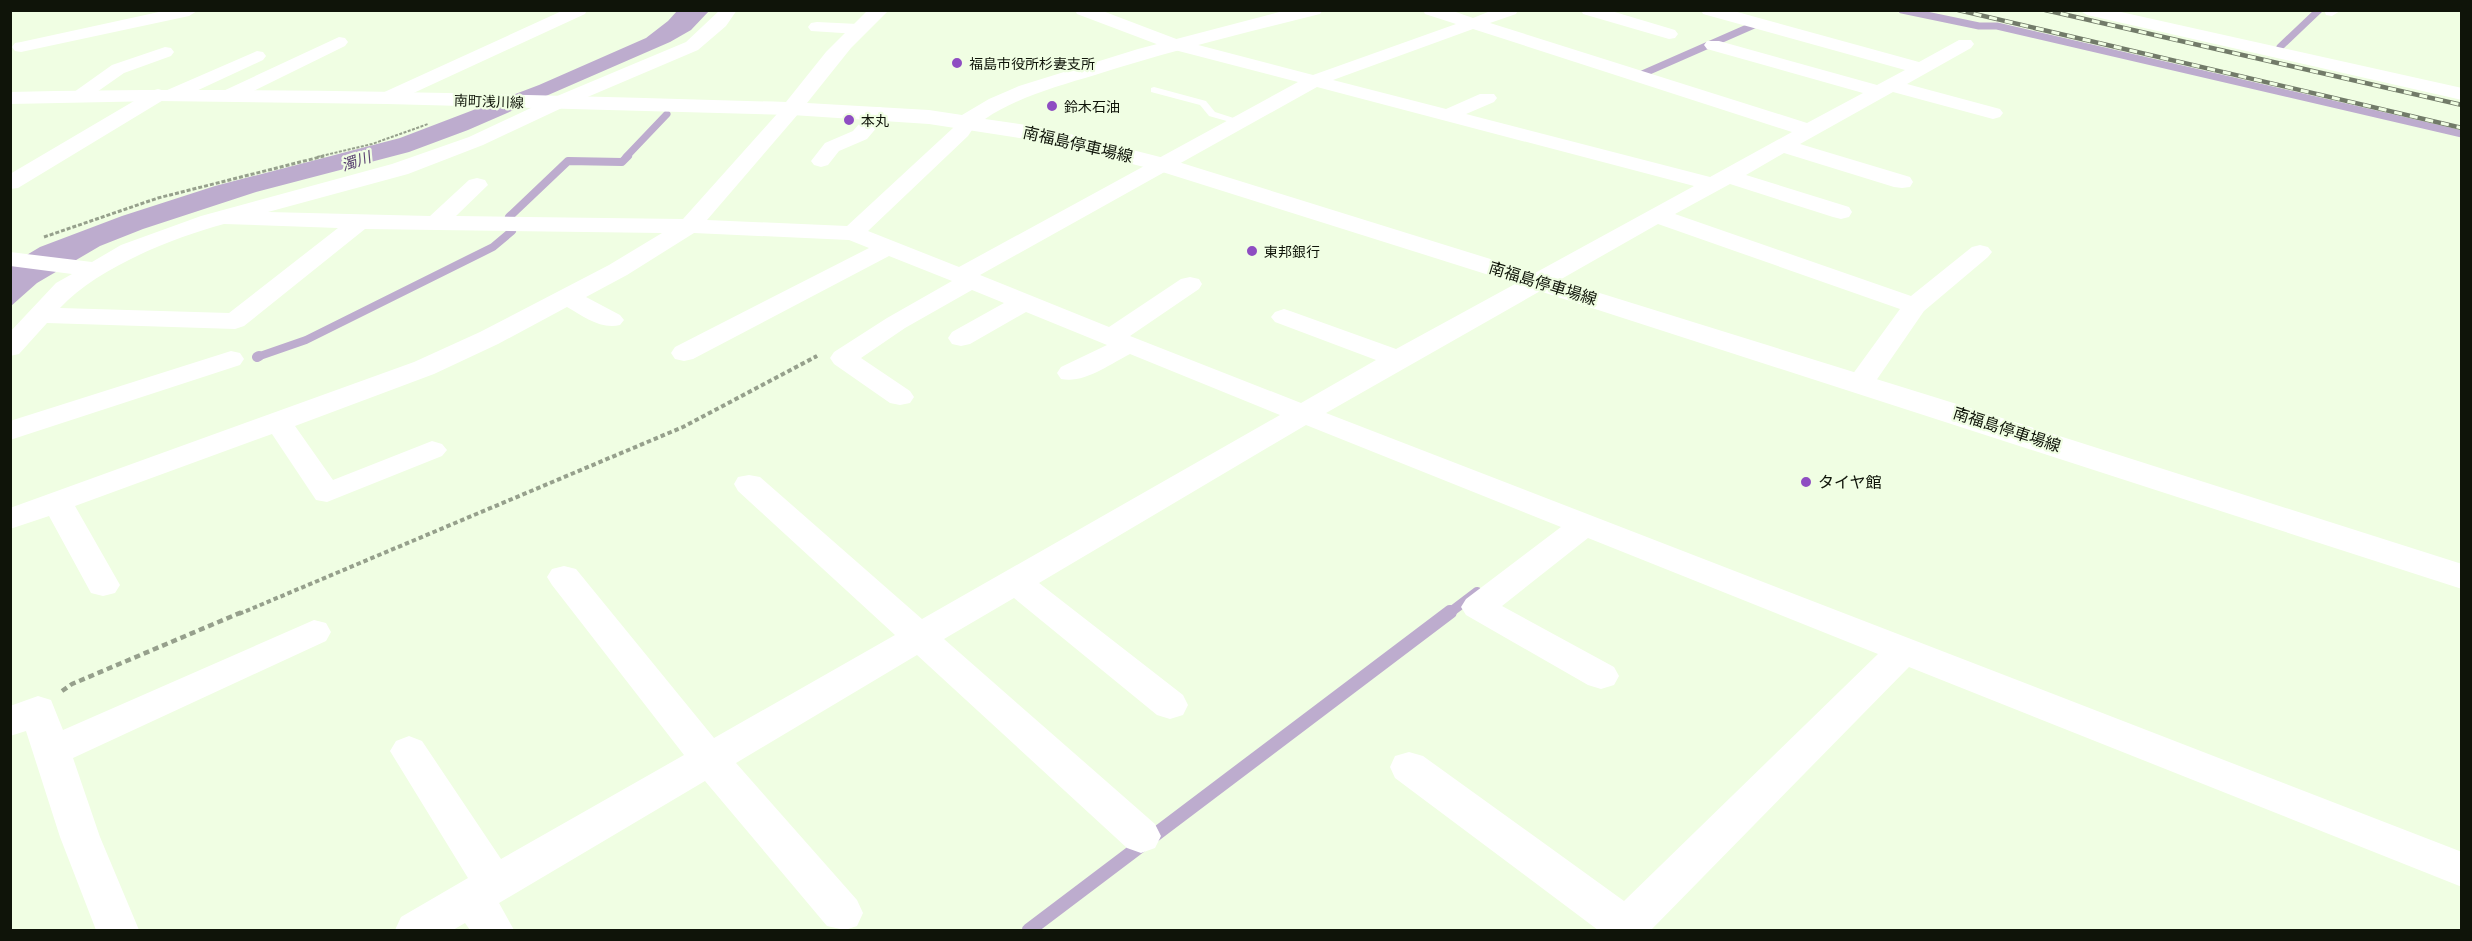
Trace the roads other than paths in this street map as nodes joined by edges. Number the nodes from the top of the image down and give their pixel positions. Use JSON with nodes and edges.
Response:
{"nodes":[{"id":1,"x":579,"y":10,"type":"edge"},
{"id":2,"x":729,"y":10,"type":"edge"},
{"id":3,"x":880,"y":10,"type":"edge"},
{"id":4,"x":1314,"y":10,"type":"edge"},
{"id":5,"x":1431,"y":10,"type":"edge"},
{"id":6,"x":1510,"y":10,"type":"edge"},
{"id":7,"x":1589,"y":10,"type":"edge"},
{"id":8,"x":1709,"y":10,"type":"edge"},
{"id":9,"x":2087,"y":10,"type":"edge"},
{"id":10,"x":189,"y":11,"type":"edge"},
{"id":11,"x":1088,"y":11,"type":"edge"},
{"id":12,"x":1473,"y":24,"type":"junction"},
{"id":13,"x":817,"y":27,"type":"dead end"},
{"id":14,"x":858,"y":29,"type":"junction"},
{"id":15,"x":1669,"y":34,"type":"dead end"},
{"id":16,"x":339,"y":42,"type":"dead end"},
{"id":17,"x":1173,"y":44,"type":"junction"},
{"id":18,"x":1965,"y":44,"type":"dead end"},
{"id":19,"x":1713,"y":45,"type":"dead end"},
{"id":20,"x":19,"y":46,"type":"edge"},
{"id":21,"x":165,"y":52,"type":"dead end"},
{"id":22,"x":257,"y":56,"type":"dead end"},
{"id":23,"x":1920,"y":68,"type":"junction"},
{"id":24,"x":1316,"y":80,"type":"junction"},
{"id":25,"x":1883,"y":88,"type":"junction"},
{"id":26,"x":1154,"y":90,"type":"dead end"},
{"id":27,"x":2462,"y":94,"type":"edge"},
{"id":28,"x":165,"y":95,"type":"junction"},
{"id":29,"x":228,"y":96,"type":"junction"},
{"id":30,"x":77,"y":97,"type":"junction"},
{"id":31,"x":10,"y":98,"type":"edge"},
{"id":32,"x":387,"y":98,"type":"junction"},
{"id":33,"x":1487,"y":98,"type":"dead end"},
{"id":34,"x":552,"y":103,"type":"junction"},
{"id":35,"x":792,"y":109,"type":"junction"},
{"id":36,"x":879,"y":113,"type":"junction"},
{"id":37,"x":1993,"y":113,"type":"dead end"},
{"id":38,"x":1448,"y":115,"type":"junction"},
{"id":39,"x":968,"y":121,"type":"junction"},
{"id":40,"x":1240,"y":122,"type":"junction"},
{"id":41,"x":1796,"y":138,"type":"junction"},
{"id":42,"x":821,"y":161,"type":"dead end"},
{"id":43,"x":1164,"y":165,"type":"junction"},
{"id":44,"x":1720,"y":180,"type":"junction"},
{"id":45,"x":1902,"y":182,"type":"dead end"},
{"id":46,"x":10,"y":183,"type":"edge"},
{"id":47,"x":477,"y":185,"type":"dead end"},
{"id":48,"x":1841,"y":212,"type":"dead end"},
{"id":49,"x":1658,"y":216,"type":"junction"},
{"id":50,"x":222,"y":217,"type":"junction"},
{"id":51,"x":360,"y":222,"type":"junction"},
{"id":52,"x":436,"y":223,"type":"junction"},
{"id":53,"x":689,"y":226,"type":"junction"},
{"id":54,"x":853,"y":234,"type":"junction"},
{"id":55,"x":888,"y":248,"type":"junction"},
{"id":56,"x":1980,"y":252,"type":"dead end"},
{"id":57,"x":10,"y":259,"type":"edge"},
{"id":58,"x":90,"y":269,"type":"junction"},
{"id":59,"x":966,"y":278,"type":"junction"},
{"id":60,"x":1537,"y":281,"type":"junction"},
{"id":61,"x":1190,"y":284,"type":"dead end"},
{"id":62,"x":565,"y":296,"type":"junction"},
{"id":63,"x":1024,"y":302,"type":"junction"},
{"id":64,"x":1915,"y":306,"type":"junction"},
{"id":65,"x":39,"y":315,"type":"junction"},
{"id":66,"x":1284,"y":317,"type":"dead end"},
{"id":67,"x":611,"y":320,"type":"dead end"},
{"id":68,"x":961,"y":338,"type":"dead end"},
{"id":69,"x":1120,"y":340,"type":"junction"},
{"id":70,"x":10,"y":348,"type":"edge"},
{"id":71,"x":684,"y":353,"type":"dead end"},
{"id":72,"x":231,"y":359,"type":"dead end"},
{"id":73,"x":1398,"y":359,"type":"junction"},
{"id":74,"x":1071,"y":373,"type":"dead end"},
{"id":75,"x":1861,"y":382,"type":"junction"},
{"id":76,"x":900,"y":397,"type":"dead end"},
{"id":77,"x":1306,"y":413,"type":"junction"},
{"id":78,"x":279,"y":423,"type":"junction"},
{"id":79,"x":10,"y":431,"type":"edge"},
{"id":80,"x":432,"y":450,"type":"dead end"},
{"id":81,"x":749,"y":484,"type":"dead end"},
{"id":82,"x":57,"y":502,"type":"junction"},
{"id":83,"x":10,"y":519,"type":"edge"},
{"id":84,"x":1586,"y":524,"type":"junction"},
{"id":85,"x":564,"y":578,"type":"dead end"},
{"id":86,"x":2462,"y":578,"type":"edge"},
{"id":87,"x":1016,"y":582,"type":"junction"},
{"id":88,"x":103,"y":585,"type":"dead end"},
{"id":89,"x":314,"y":632,"type":"dead end"},
{"id":90,"x":920,"y":638,"type":"junction"},
{"id":91,"x":1904,"y":650,"type":"junction"},
{"id":92,"x":1600,"y":676,"type":"dead end"},
{"id":93,"x":1170,"y":705,"type":"dead end"},
{"id":94,"x":24,"y":716,"type":"edge"},
{"id":95,"x":52,"y":751,"type":"junction"},
{"id":96,"x":409,"y":751,"type":"dead end"},
{"id":97,"x":710,"y":760,"type":"junction"},
{"id":98,"x":1409,"y":767,"type":"dead end"},
{"id":99,"x":1141,"y":836,"type":"dead end"},
{"id":100,"x":2462,"y":870,"type":"edge"},
{"id":101,"x":487,"y":905,"type":"edge"},
{"id":102,"x":842,"y":913,"type":"dead end"},
{"id":103,"x":1624,"y":929,"type":"edge"},
{"id":104,"x":117,"y":930,"type":"edge"},
{"id":105,"x":416,"y":930,"type":"edge"}],
"edges":[{"from":1,"to":32,"type":"street"},
{"from":2,"to":34,"type":"street"},
{"from":3,"to":14,"type":"main road"},
{"from":4,"to":17,"type":"main road"},
{"from":5,"to":12,"type":"street"},
{"from":6,"to":12,"type":"street"},
{"from":7,"to":15,"type":"street"},
{"from":8,"to":23,"type":"street"},
{"from":9,"to":27,"type":"street"},
{"from":10,"to":20,"type":"street"},
{"from":11,"to":17,"type":"street"},
{"from":12,"to":24,"type":"street"},
{"from":12,"to":41,"type":"street"},
{"from":13,"to":14,"type":"street"},
{"from":14,"to":35,"type":"main road"},
{"from":16,"to":29,"type":"street"},
{"from":17,"to":24,"type":"street"},
{"from":17,"to":39,"type":"main road"},
{"from":18,"to":23,"type":"street"},
{"from":19,"to":25,"type":"street"},
{"from":21,"to":30,"type":"street"},
{"from":22,"to":28,"type":"street"},
{"from":23,"to":25,"type":"street"},
{"from":24,"to":38,"type":"street"},
{"from":24,"to":40,"type":"street"},
{"from":25,"to":37,"type":"street"},
{"from":25,"to":41,"type":"street"},
{"from":26,"to":40,"type":"lane"},
{"from":28,"to":29,"type":"main road","name":"南町浅川線"},
{"from":28,"to":30,"type":"main road","name":"南町浅川線"},
{"from":28,"to":46,"type":"street"},
{"from":29,"to":32,"type":"main road","name":"南町浅川線"},
{"from":30,"to":31,"type":"main road","name":"南町浅川線"},
{"from":32,"to":34,"type":"main road","name":"南町浅川線"},
{"from":33,"to":38,"type":"street"},
{"from":34,"to":35,"type":"main road","name":"南町浅川線"},
{"from":34,"to":50,"type":"street"},
{"from":35,"to":36,"type":"main road","name":"南町浅川線"},
{"from":35,"to":53,"type":"street"},
{"from":36,"to":39,"type":"main road","name":"南町浅川線"},
{"from":36,"to":42,"type":"street"},
{"from":38,"to":44,"type":"street"},
{"from":39,"to":43,"type":"main road","name":"南福島停車場線"},
{"from":39,"to":54,"type":"street"},
{"from":40,"to":43,"type":"street"},
{"from":41,"to":44,"type":"street"},
{"from":41,"to":45,"type":"street"},
{"from":43,"to":59,"type":"street"},
{"from":43,"to":60,"type":"main road","name":"南福島停車場線"},
{"from":44,"to":48,"type":"street"},
{"from":44,"to":49,"type":"street"},
{"from":47,"to":52,"type":"street"},
{"from":49,"to":60,"type":"street"},
{"from":49,"to":64,"type":"street"},
{"from":50,"to":51,"type":"street"},
{"from":50,"to":58,"type":"street"},
{"from":51,"to":52,"type":"street"},
{"from":51,"to":65,"type":"street"},
{"from":52,"to":53,"type":"street"},
{"from":53,"to":54,"type":"street"},
{"from":53,"to":62,"type":"street"},
{"from":54,"to":55,"type":"street"},
{"from":55,"to":59,"type":"street"},
{"from":55,"to":71,"type":"street"},
{"from":56,"to":64,"type":"street"},
{"from":57,"to":58,"type":"street"},
{"from":58,"to":65,"type":"street"},
{"from":59,"to":63,"type":"street"},
{"from":59,"to":76,"type":"street"},
{"from":60,"to":73,"type":"street"},
{"from":60,"to":75,"type":"main road","name":"南福島停車場線"},
{"from":61,"to":69,"type":"street"},
{"from":62,"to":67,"type":"street"},
{"from":62,"to":78,"type":"street"},
{"from":63,"to":68,"type":"street"},
{"from":63,"to":69,"type":"street"},
{"from":64,"to":75,"type":"street"},
{"from":65,"to":70,"type":"street"},
{"from":66,"to":73,"type":"street"},
{"from":69,"to":74,"type":"street"},
{"from":69,"to":77,"type":"street"},
{"from":72,"to":79,"type":"street"},
{"from":73,"to":77,"type":"street"},
{"from":75,"to":86,"type":"main road","name":"南福島停車場線"},
{"from":77,"to":84,"type":"street"},
{"from":77,"to":87,"type":"street"},
{"from":78,"to":80,"type":"street"},
{"from":78,"to":82,"type":"street"},
{"from":81,"to":90,"type":"street"},
{"from":82,"to":83,"type":"street"},
{"from":82,"to":88,"type":"street"},
{"from":84,"to":91,"type":"street"},
{"from":84,"to":92,"type":"street"},
{"from":85,"to":97,"type":"street"},
{"from":87,"to":90,"type":"street"},
{"from":87,"to":93,"type":"street"},
{"from":89,"to":95,"type":"street"},
{"from":90,"to":97,"type":"street"},
{"from":90,"to":99,"type":"street"},
{"from":91,"to":100,"type":"street"},
{"from":91,"to":103,"type":"street"},
{"from":94,"to":95,"type":"street"},
{"from":95,"to":104,"type":"street"},
{"from":96,"to":101,"type":"street"},
{"from":97,"to":101,"type":"street"},
{"from":97,"to":102,"type":"street"},
{"from":98,"to":103,"type":"street"},
{"from":101,"to":105,"type":"street"}]}
